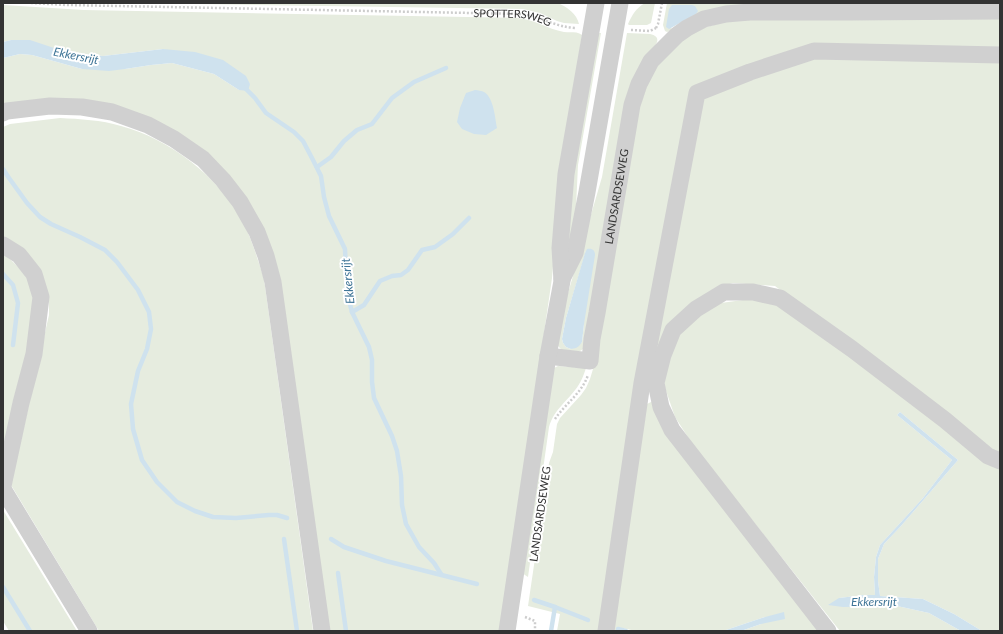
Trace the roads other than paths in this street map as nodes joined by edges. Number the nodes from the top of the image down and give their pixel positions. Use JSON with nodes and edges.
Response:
{"nodes":[{"id":1,"x":596,"y":3,"type":"edge"},
{"id":2,"x":620,"y":3,"type":"edge"},
{"id":3,"x":1000,"y":11,"type":"edge"},
{"id":4,"x":1000,"y":55,"type":"edge"},
{"id":5,"x":3,"y":113,"type":"edge"},
{"id":6,"x":3,"y":245,"type":"edge"},
{"id":7,"x":562,"y":281,"type":"junction"},
{"id":8,"x":548,"y":356,"type":"junction"},
{"id":9,"x":649,"y":383,"type":"junction"},
{"id":10,"x":1000,"y":461,"type":"edge"},
{"id":11,"x":3,"y":486,"type":"edge"},
{"id":12,"x":3,"y":489,"type":"edge"},
{"id":13,"x":89,"y":631,"type":"edge"},
{"id":14,"x":322,"y":631,"type":"edge"},
{"id":15,"x":507,"y":631,"type":"edge"},
{"id":16,"x":606,"y":631,"type":"edge"},
{"id":17,"x":828,"y":631,"type":"edge"}],
"edges":[{"from":1,"to":7,"type":"street","name":"LANDSARDSEWEG"},
{"from":2,"to":7,"type":"street","name":"LANDSARDSEWEG"},
{"from":3,"to":8,"type":"street","name":"LANDSARDSEWEG"},
{"from":4,"to":9,"type":"street"},
{"from":5,"to":14,"type":"street"},
{"from":6,"to":11,"type":"street"},
{"from":7,"to":8,"type":"street","name":"LANDSARDSEWEG"},
{"from":8,"to":15,"type":"street","name":"LANDSARDSEWEG"},
{"from":9,"to":10,"type":"street"},
{"from":9,"to":16,"type":"street"},
{"from":9,"to":17,"type":"street"},
{"from":12,"to":13,"type":"street"}]}
